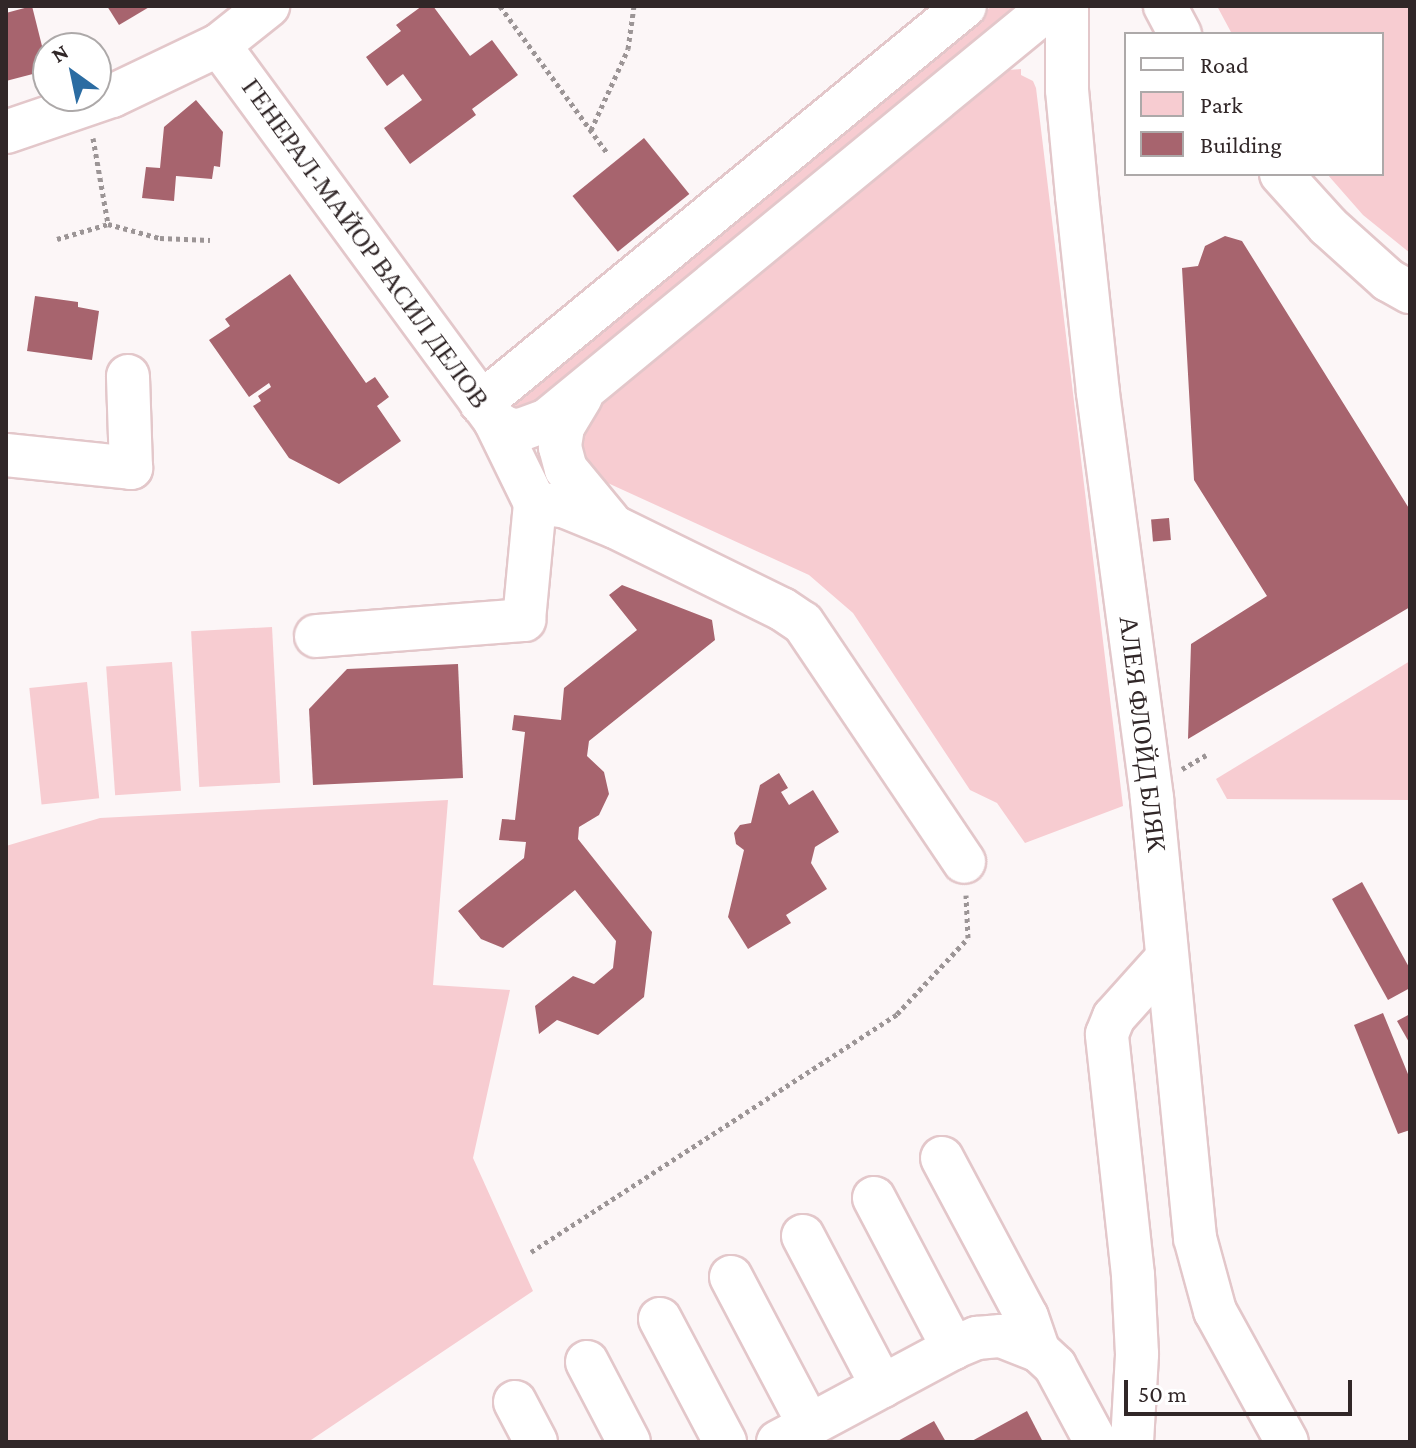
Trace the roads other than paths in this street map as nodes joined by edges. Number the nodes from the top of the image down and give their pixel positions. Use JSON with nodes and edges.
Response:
{"nodes":[{"id":1,"x":268,"y":6,"type":"edge"},
{"id":2,"x":965,"y":6,"type":"edge"},
{"id":3,"x":1051,"y":6,"type":"edge"},
{"id":4,"x":1067,"y":6,"type":"edge"},
{"id":5,"x":1165,"y":6,"type":"edge"},
{"id":6,"x":1179,"y":32,"type":"edge"},
{"id":7,"x":219,"y":45,"type":"junction"},
{"id":8,"x":993,"y":53,"type":"junction"},
{"id":9,"x":1067,"y":90,"type":"junction"},
{"id":10,"x":6,"y":132,"type":"edge"},
{"id":11,"x":1283,"y":176,"type":"edge"},
{"id":12,"x":1410,"y":292,"type":"edge"},
{"id":13,"x":128,"y":376,"type":"dead end"},
{"id":14,"x":586,"y":388,"type":"junction"},
{"id":15,"x":499,"y":418,"type":"junction"},
{"id":16,"x":6,"y":455,"type":"edge"},
{"id":17,"x":535,"y":503,"type":"junction"},
{"id":18,"x":615,"y":527,"type":"junction"},
{"id":19,"x":316,"y":636,"type":"dead end"},
{"id":20,"x":964,"y":862,"type":"road end"},
{"id":21,"x":1167,"y":958,"type":"junction"},
{"id":22,"x":942,"y":1158,"type":"dead end"},
{"id":23,"x":874,"y":1198,"type":"dead end"},
{"id":24,"x":803,"y":1236,"type":"dead end"},
{"id":25,"x":731,"y":1277,"type":"dead end"},
{"id":26,"x":660,"y":1319,"type":"dead end"},
{"id":27,"x":953,"y":1348,"type":"junction"},
{"id":28,"x":1039,"y":1351,"type":"junction"},
{"id":29,"x":587,"y":1362,"type":"dead end"},
{"id":30,"x":882,"y":1386,"type":"junction"},
{"id":31,"x":515,"y":1402,"type":"dead end"},
{"id":32,"x":794,"y":1434,"type":"edge"},
{"id":33,"x":1274,"y":1438,"type":"edge"},
{"id":34,"x":536,"y":1442,"type":"edge"},
{"id":35,"x":629,"y":1442,"type":"edge"},
{"id":36,"x":725,"y":1442,"type":"edge"},
{"id":37,"x":1096,"y":1442,"type":"edge"},
{"id":38,"x":1132,"y":1442,"type":"edge"}],
"edges":[{"from":1,"to":7,"type":"street"},
{"from":2,"to":15,"type":"street"},
{"from":3,"to":8,"type":"street"},
{"from":4,"to":9,"type":"street","name":"АЛЕЯ ФЛОЙД БЛЯК"},
{"from":5,"to":6,"type":"street"},
{"from":7,"to":10,"type":"street"},
{"from":7,"to":15,"type":"street","name":"ГЕНЕРАЛ-МАЙОР ВАСИЛ ДЕЛОВ"},
{"from":8,"to":9,"type":"street"},
{"from":8,"to":14,"type":"street"},
{"from":9,"to":21,"type":"street","name":"АЛЕЯ ФЛОЙД БЛЯК"},
{"from":11,"to":12,"type":"street"},
{"from":13,"to":16,"type":"street"},
{"from":14,"to":15,"type":"street"},
{"from":14,"to":18,"type":"street"},
{"from":15,"to":17,"type":"street","name":"ГЕНЕРАЛ-МАЙОР ВАСИЛ ДЕЛОВ"},
{"from":17,"to":18,"type":"street"},
{"from":17,"to":19,"type":"street"},
{"from":18,"to":20,"type":"street"},
{"from":21,"to":33,"type":"street","name":"АЛЕЯ ФЛОЙД БЛЯК"},
{"from":21,"to":38,"type":"street"},
{"from":22,"to":28,"type":"street"},
{"from":23,"to":27,"type":"street"},
{"from":24,"to":30,"type":"street"},
{"from":25,"to":32,"type":"street"},
{"from":26,"to":36,"type":"street"},
{"from":27,"to":28,"type":"street"},
{"from":27,"to":30,"type":"street"},
{"from":28,"to":37,"type":"street"},
{"from":29,"to":35,"type":"street"},
{"from":30,"to":32,"type":"street"},
{"from":31,"to":34,"type":"street"}]}
